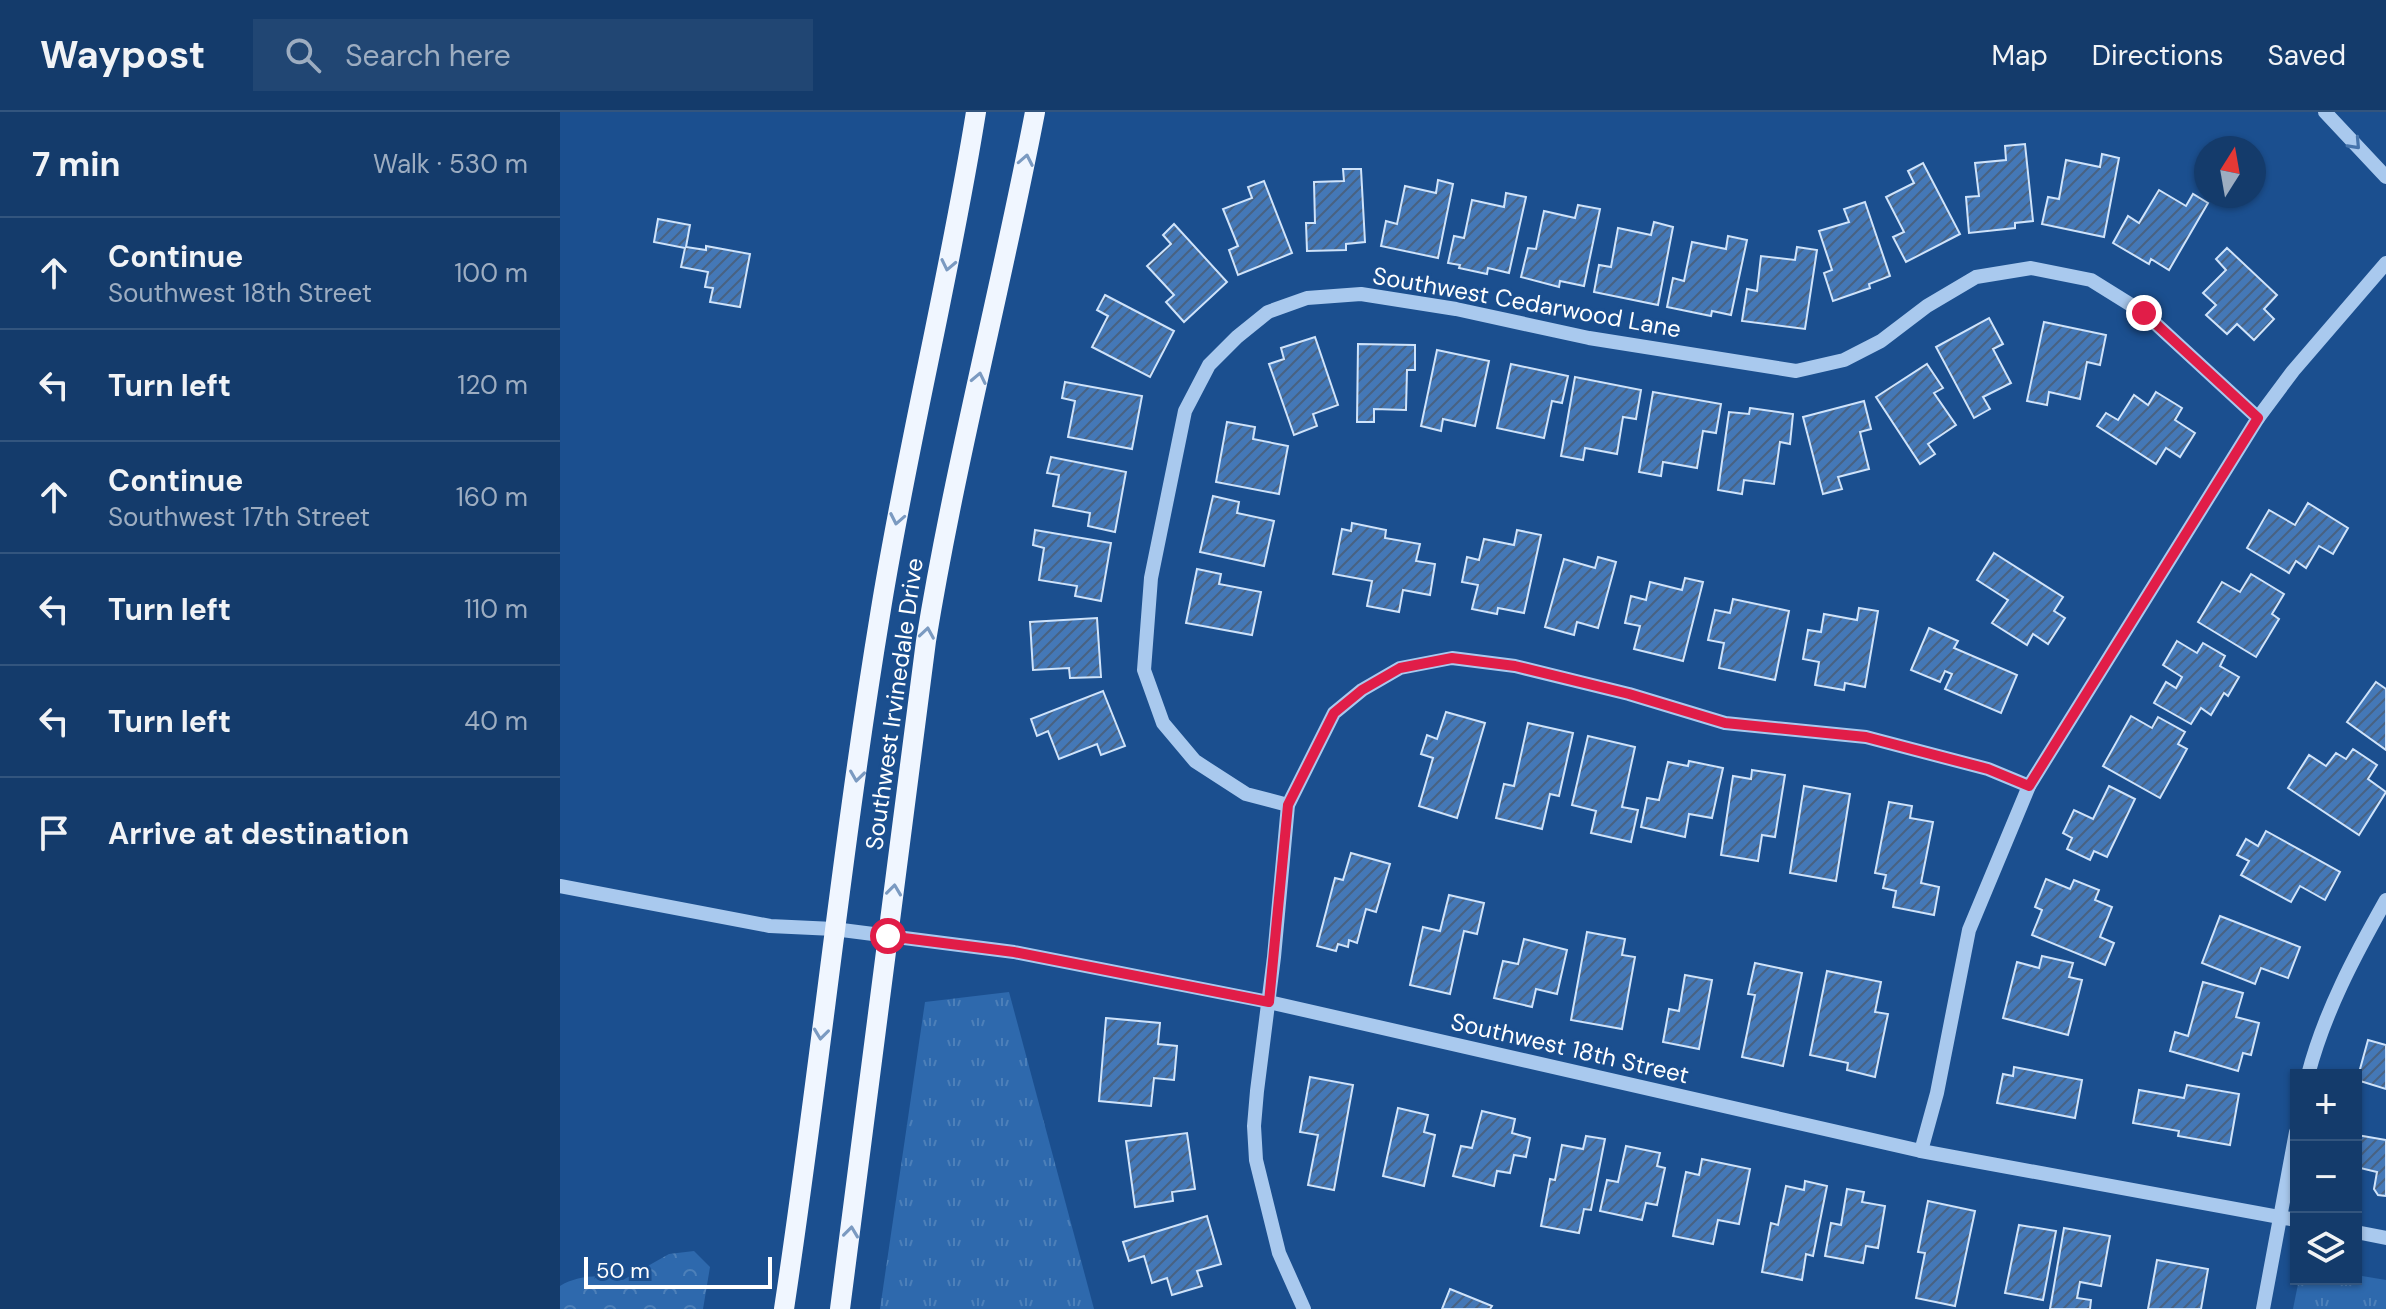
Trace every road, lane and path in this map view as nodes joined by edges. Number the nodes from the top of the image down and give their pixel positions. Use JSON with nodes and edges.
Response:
{"nodes":[{"id":1,"x":976,"y":112,"type":"edge"},
{"id":2,"x":1035,"y":112,"type":"edge"},
{"id":3,"x":2325,"y":112,"type":"edge"},
{"id":4,"x":2386,"y":177,"type":"edge"},
{"id":5,"x":2386,"y":263,"type":"edge"},
{"id":6,"x":2258,"y":418,"type":"junction"},
{"id":7,"x":2029,"y":786,"type":"junction"},
{"id":8,"x":1288,"y":805,"type":"junction"},
{"id":9,"x":560,"y":886,"type":"edge"},
{"id":10,"x":2386,"y":900,"type":"edge"},
{"id":11,"x":834,"y":929,"type":"junction"},
{"id":12,"x":888,"y":936,"type":"junction"},
{"id":13,"x":1269,"y":1002,"type":"junction"},
{"id":14,"x":2310,"y":1069,"type":"edge"},
{"id":15,"x":2295,"y":1141,"type":"edge"},
{"id":16,"x":1921,"y":1151,"type":"junction"},
{"id":17,"x":2288,"y":1218,"type":"edge"},
{"id":18,"x":2362,"y":1233,"type":"edge"},
{"id":19,"x":2386,"y":1238,"type":"edge"},
{"id":20,"x":784,"y":1309,"type":"edge"},
{"id":21,"x":840,"y":1309,"type":"edge"},
{"id":22,"x":1304,"y":1309,"type":"edge"},
{"id":23,"x":2263,"y":1309,"type":"edge"}],
"edges":[{"from":1,"to":11,"type":"main road","name":"Southwest Irvinedale Drive","one_way":true},
{"from":12,"to":2,"type":"main road","name":"Southwest Irvinedale Drive","one_way":true},
{"from":3,"to":4,"type":"street","one_way":true},
{"from":5,"to":6,"type":"street"},
{"from":6,"to":7,"type":"street"},
{"from":6,"to":8,"type":"street","name":"Southwest Cedarwood Lane"},
{"from":7,"to":8,"type":"street"},
{"from":7,"to":16,"type":"street"},
{"from":8,"to":13,"type":"street"},
{"from":9,"to":11,"type":"street","name":"Southwest 18th Street"},
{"from":10,"to":14,"type":"street"},
{"from":11,"to":12,"type":"street","name":"Southwest 18th Street"},
{"from":11,"to":20,"type":"main road","name":"Southwest Irvinedale Drive","one_way":true},
{"from":12,"to":13,"type":"street","name":"Southwest 18th Street"},
{"from":21,"to":12,"type":"main road","name":"Southwest Irvinedale Drive","one_way":true},
{"from":13,"to":16,"type":"street","name":"Southwest 18th Street"},
{"from":13,"to":22,"type":"street"},
{"from":15,"to":17,"type":"street"},
{"from":16,"to":17,"type":"street","name":"Southwest 18th Street"},
{"from":17,"to":23,"type":"street"},
{"from":18,"to":19,"type":"street"}]}
